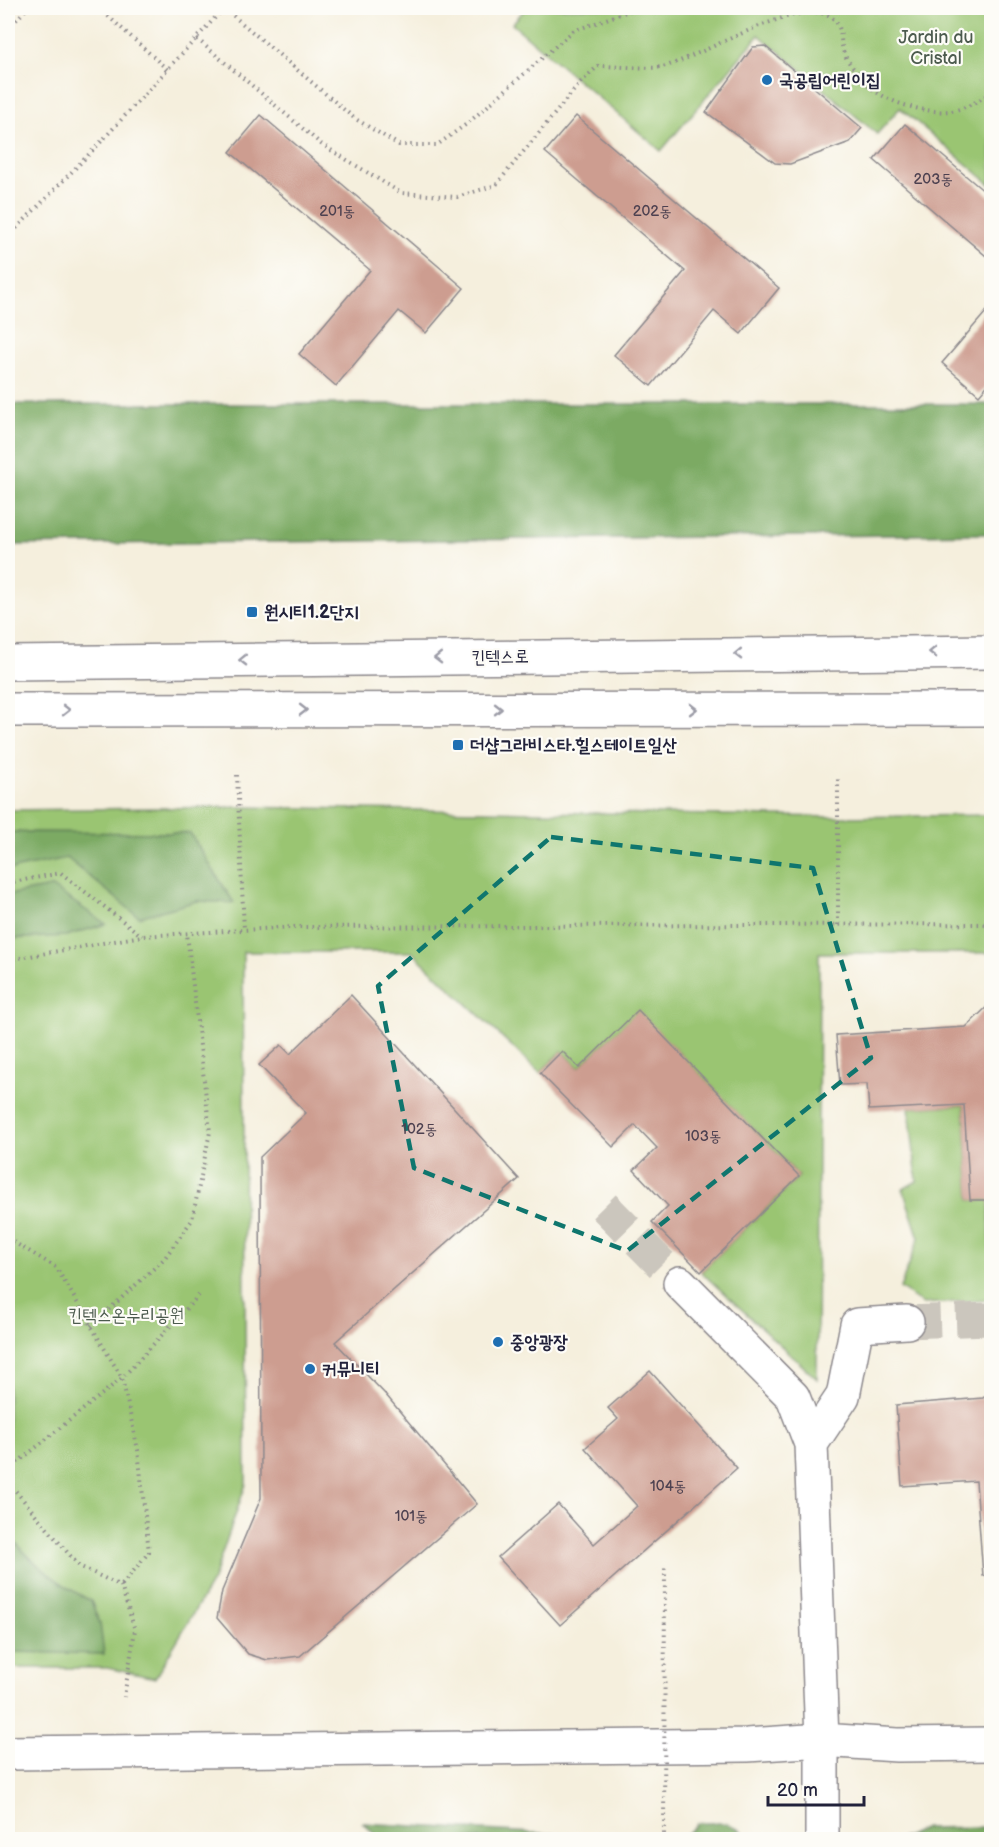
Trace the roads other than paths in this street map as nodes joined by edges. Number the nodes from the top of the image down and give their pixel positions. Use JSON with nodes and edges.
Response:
{"nodes":[{"id":1,"x":992,"y":651,"type":"edge"},
{"id":2,"x":8,"y":663,"type":"edge"},
{"id":3,"x":992,"y":709,"type":"edge"},
{"id":4,"x":8,"y":710,"type":"edge"},
{"id":5,"x":680,"y":1283,"type":"tunnel mouth"},
{"id":6,"x":907,"y":1322,"type":"tunnel mouth"},
{"id":7,"x":811,"y":1444,"type":"junction"},
{"id":8,"x":822,"y":1740,"type":"junction"},
{"id":9,"x":992,"y":1744,"type":"edge"},
{"id":10,"x":8,"y":1754,"type":"edge"},
{"id":11,"x":822,"y":1839,"type":"edge"}],
"edges":[{"from":1,"to":2,"type":"main road","name":"킨텍스로","one_way":true},
{"from":4,"to":3,"type":"main road","one_way":true},
{"from":5,"to":7,"type":"main road"},
{"from":6,"to":7,"type":"main road"},
{"from":7,"to":8,"type":"main road"},
{"from":8,"to":9,"type":"main road"},
{"from":8,"to":10,"type":"main road"},
{"from":8,"to":11,"type":"main road"}]}
